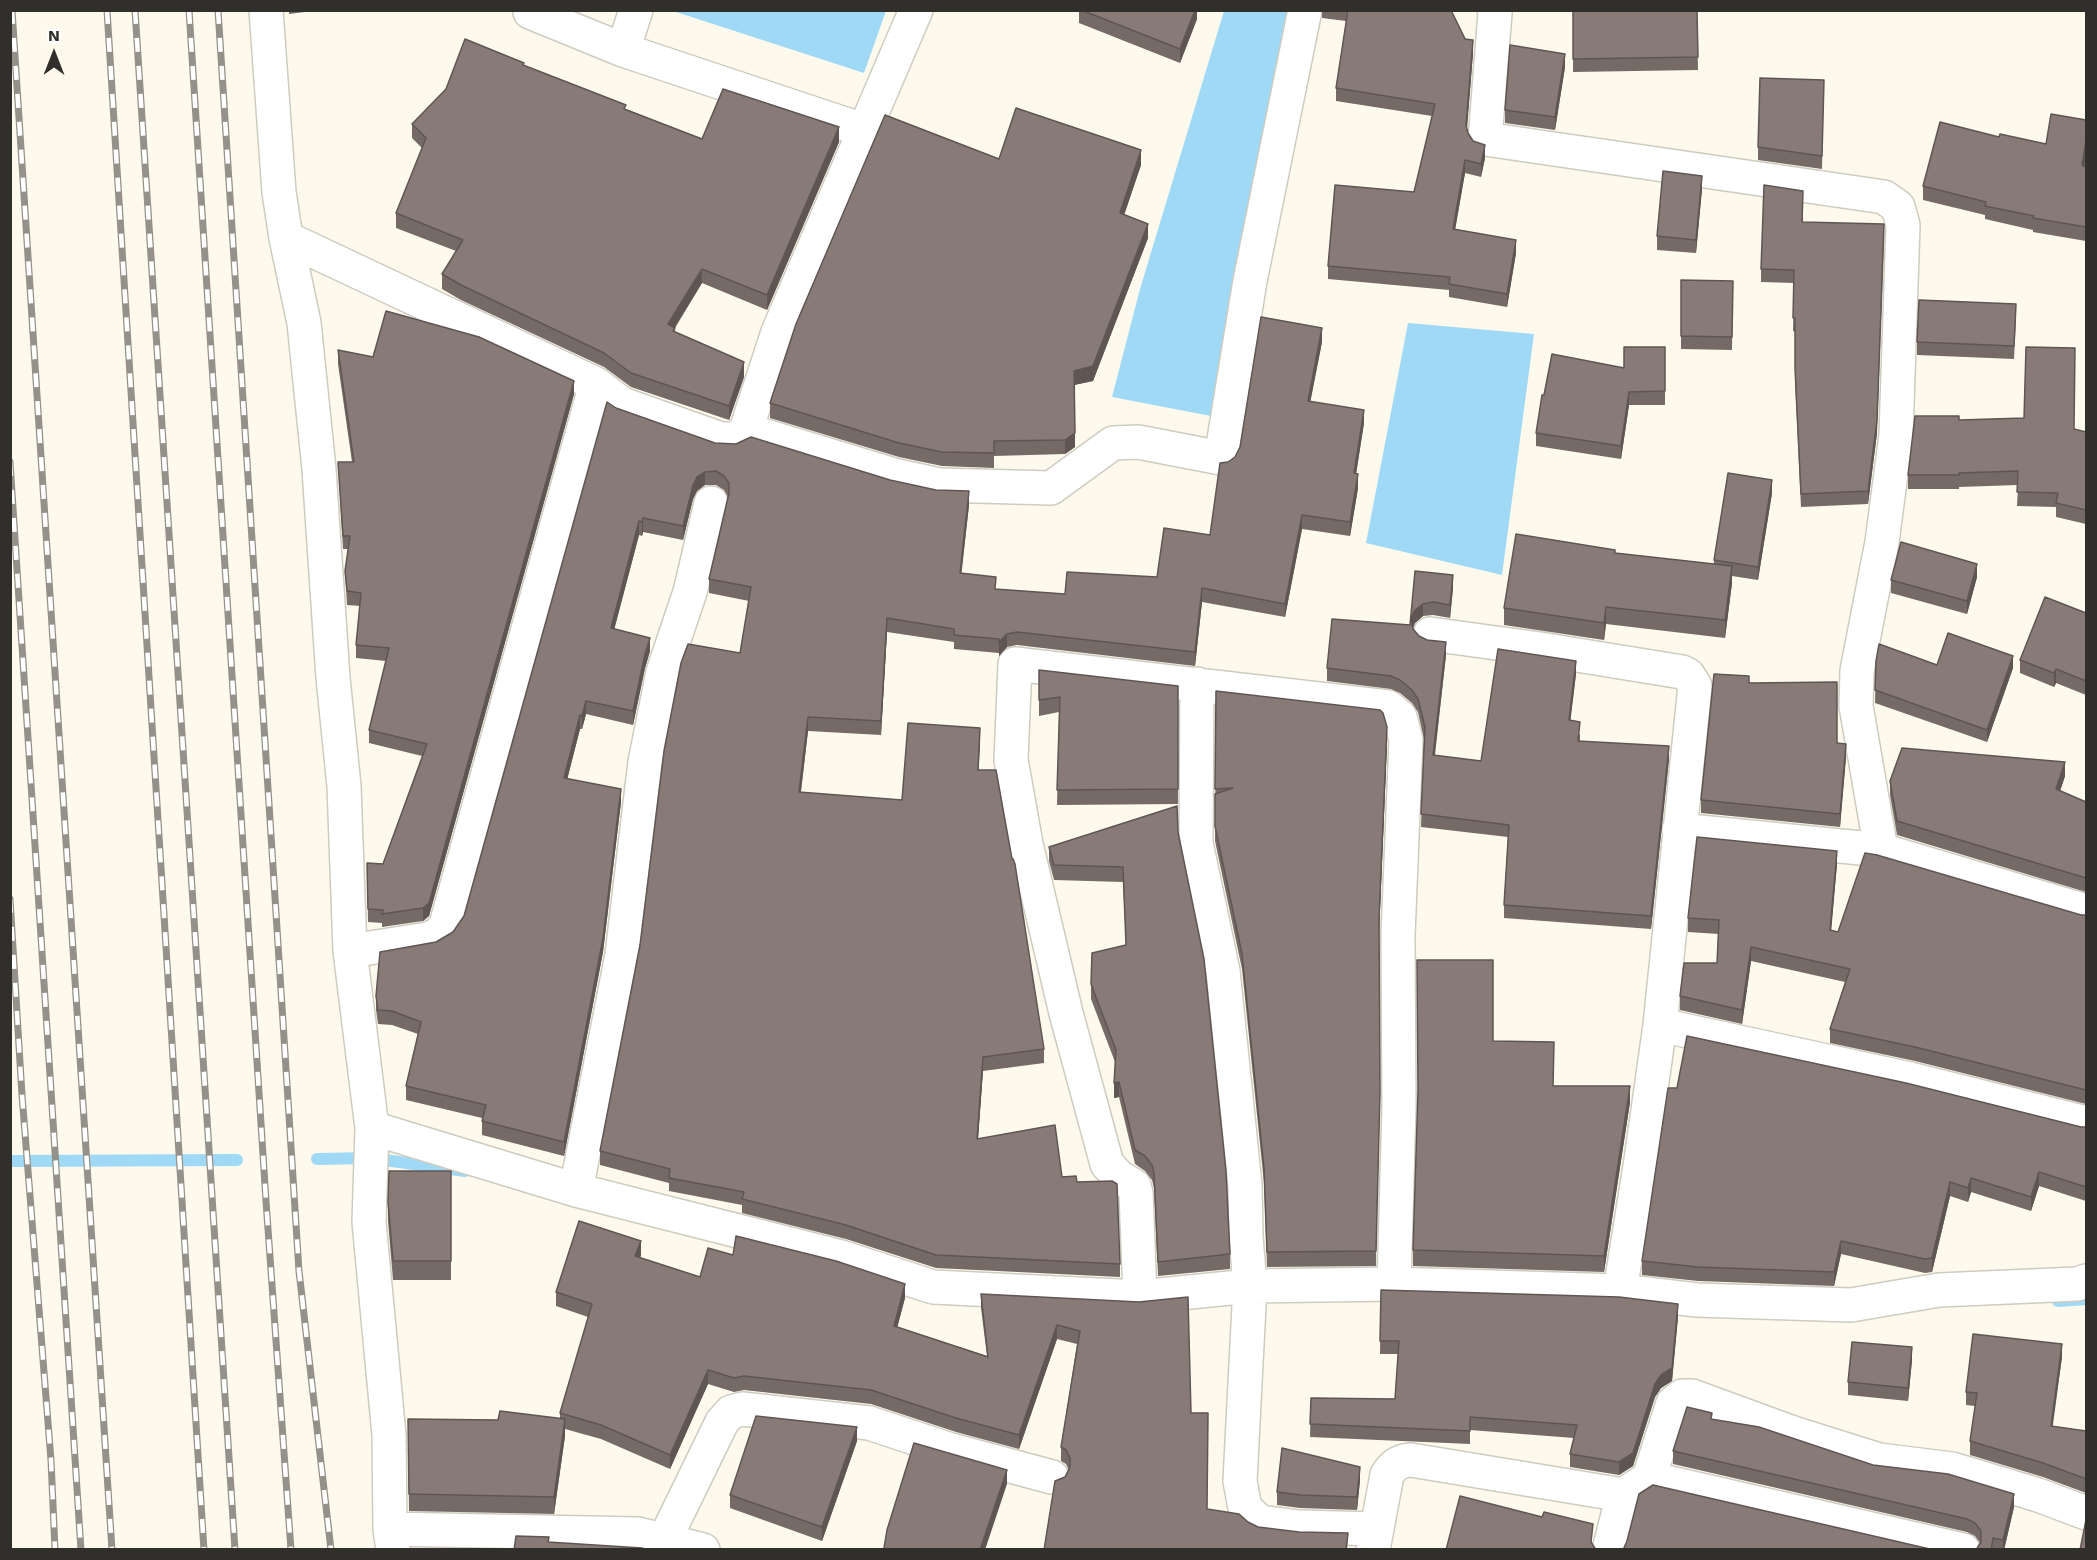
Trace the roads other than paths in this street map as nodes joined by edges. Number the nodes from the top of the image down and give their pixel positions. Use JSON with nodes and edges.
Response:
{"nodes":[{"id":1,"x":266,"y":10,"type":"edge"},
{"id":2,"x":636,"y":10,"type":"edge"},
{"id":3,"x":916,"y":10,"type":"edge"},
{"id":4,"x":1305,"y":10,"type":"edge"},
{"id":5,"x":1494,"y":10,"type":"edge"},
{"id":6,"x":530,"y":12,"type":"edge"},
{"id":7,"x":623,"y":50,"type":"junction"},
{"id":8,"x":863,"y":130,"type":"junction"},
{"id":9,"x":286,"y":238,"type":"junction"},
{"id":10,"x":596,"y":384,"type":"junction"},
{"id":11,"x":746,"y":430,"type":"junction"},
{"id":12,"x":711,"y":503,"type":"dead end"},
{"id":13,"x":1430,"y":634,"type":"dead end"},
{"id":14,"x":1197,"y":684,"type":"junction"},
{"id":15,"x":1680,"y":830,"type":"junction"},
{"id":16,"x":1881,"y":850,"type":"junction"},
{"id":17,"x":2086,"y":910,"type":"edge"},
{"id":18,"x":350,"y":951,"type":"junction"},
{"id":19,"x":1660,"y":1025,"type":"junction"},
{"id":20,"x":2086,"y":1123,"type":"edge"},
{"id":21,"x":372,"y":1128,"type":"junction"},
{"id":22,"x":576,"y":1190,"type":"junction"},
{"id":23,"x":2086,"y":1281,"type":"edge"},
{"id":24,"x":1394,"y":1284,"type":"junction"},
{"id":25,"x":1250,"y":1286,"type":"junction"},
{"id":26,"x":1620,"y":1291,"type":"junction"},
{"id":27,"x":1140,"y":1297,"type":"junction"},
{"id":28,"x":1052,"y":1477,"type":"dead end"},
{"id":29,"x":1636,"y":1486,"type":"junction"},
{"id":30,"x":2086,"y":1513,"type":"edge"},
{"id":31,"x":392,"y":1539,"type":"edge"},
{"id":32,"x":1375,"y":1539,"type":"edge"},
{"id":33,"x":664,"y":1544,"type":"edge"},
{"id":34,"x":703,"y":1550,"type":"edge"},
{"id":35,"x":1609,"y":1550,"type":"edge"},
{"id":36,"x":1963,"y":1550,"type":"edge"}],
"edges":[{"from":1,"to":9,"type":"street"},
{"from":2,"to":7,"type":"street"},
{"from":3,"to":8,"type":"street"},
{"from":4,"to":11,"type":"street"},
{"from":5,"to":16,"type":"street"},
{"from":6,"to":7,"type":"street"},
{"from":7,"to":8,"type":"street"},
{"from":8,"to":11,"type":"street"},
{"from":9,"to":10,"type":"street"},
{"from":9,"to":18,"type":"street"},
{"from":10,"to":11,"type":"street"},
{"from":10,"to":18,"type":"street"},
{"from":12,"to":22,"type":"street"},
{"from":13,"to":15,"type":"street"},
{"from":14,"to":24,"type":"street"},
{"from":14,"to":25,"type":"street"},
{"from":14,"to":27,"type":"street"},
{"from":15,"to":16,"type":"street"},
{"from":15,"to":19,"type":"street"},
{"from":16,"to":17,"type":"street"},
{"from":18,"to":21,"type":"street"},
{"from":19,"to":20,"type":"street"},
{"from":19,"to":26,"type":"street"},
{"from":21,"to":22,"type":"street"},
{"from":21,"to":31,"type":"street"},
{"from":22,"to":27,"type":"street"},
{"from":23,"to":26,"type":"street"},
{"from":24,"to":25,"type":"street"},
{"from":24,"to":26,"type":"street"},
{"from":25,"to":27,"type":"street"},
{"from":25,"to":32,"type":"street"},
{"from":28,"to":33,"type":"street"},
{"from":29,"to":30,"type":"street"},
{"from":29,"to":32,"type":"street"},
{"from":29,"to":35,"type":"street"},
{"from":29,"to":36,"type":"street"},
{"from":31,"to":33,"type":"street"},
{"from":33,"to":34,"type":"street"}]}
